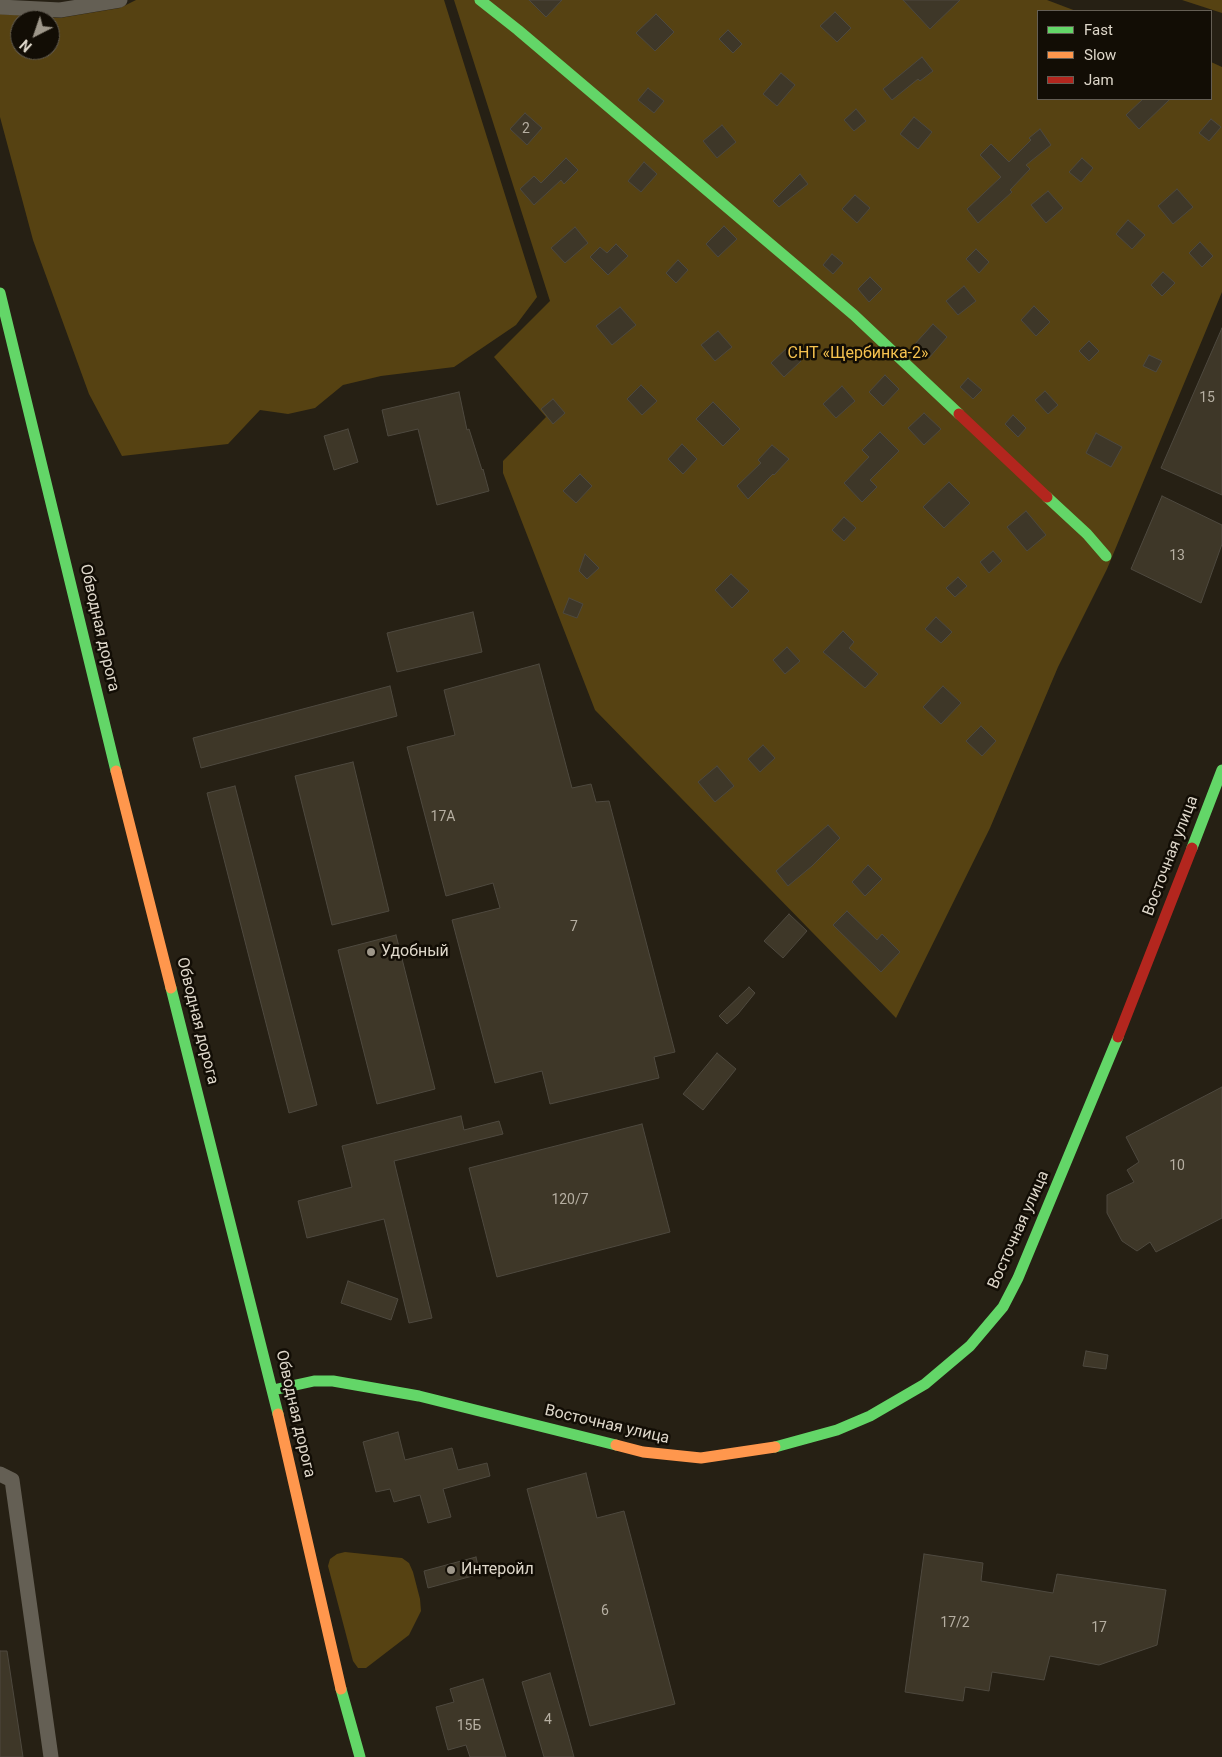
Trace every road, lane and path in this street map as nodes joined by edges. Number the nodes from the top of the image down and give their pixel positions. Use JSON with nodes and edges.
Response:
{"nodes":[{"id":1,"x":120,"y":0,"type":"edge"},
{"id":2,"x":480,"y":0,"type":"edge"},
{"id":3,"x":0,"y":7,"type":"edge"},
{"id":4,"x":0,"y":293,"type":"edge"},
{"id":5,"x":1106,"y":556,"type":"dead end"},
{"id":6,"x":1222,"y":770,"type":"edge"},
{"id":7,"x":273,"y":1390,"type":"junction"},
{"id":8,"x":0,"y":1474,"type":"edge"},
{"id":9,"x":51,"y":1757,"type":"edge"},
{"id":10,"x":360,"y":1757,"type":"edge"}],
"edges":[{"from":1,"to":3,"type":"street"},
{"from":2,"to":5,"type":"street"},
{"from":4,"to":7,"type":"street","name":"Обводная дорога"},
{"from":6,"to":7,"type":"street","name":"Восточная улица"},
{"from":7,"to":10,"type":"street","name":"Обводная дорога"},
{"from":8,"to":9,"type":"street"}]}
